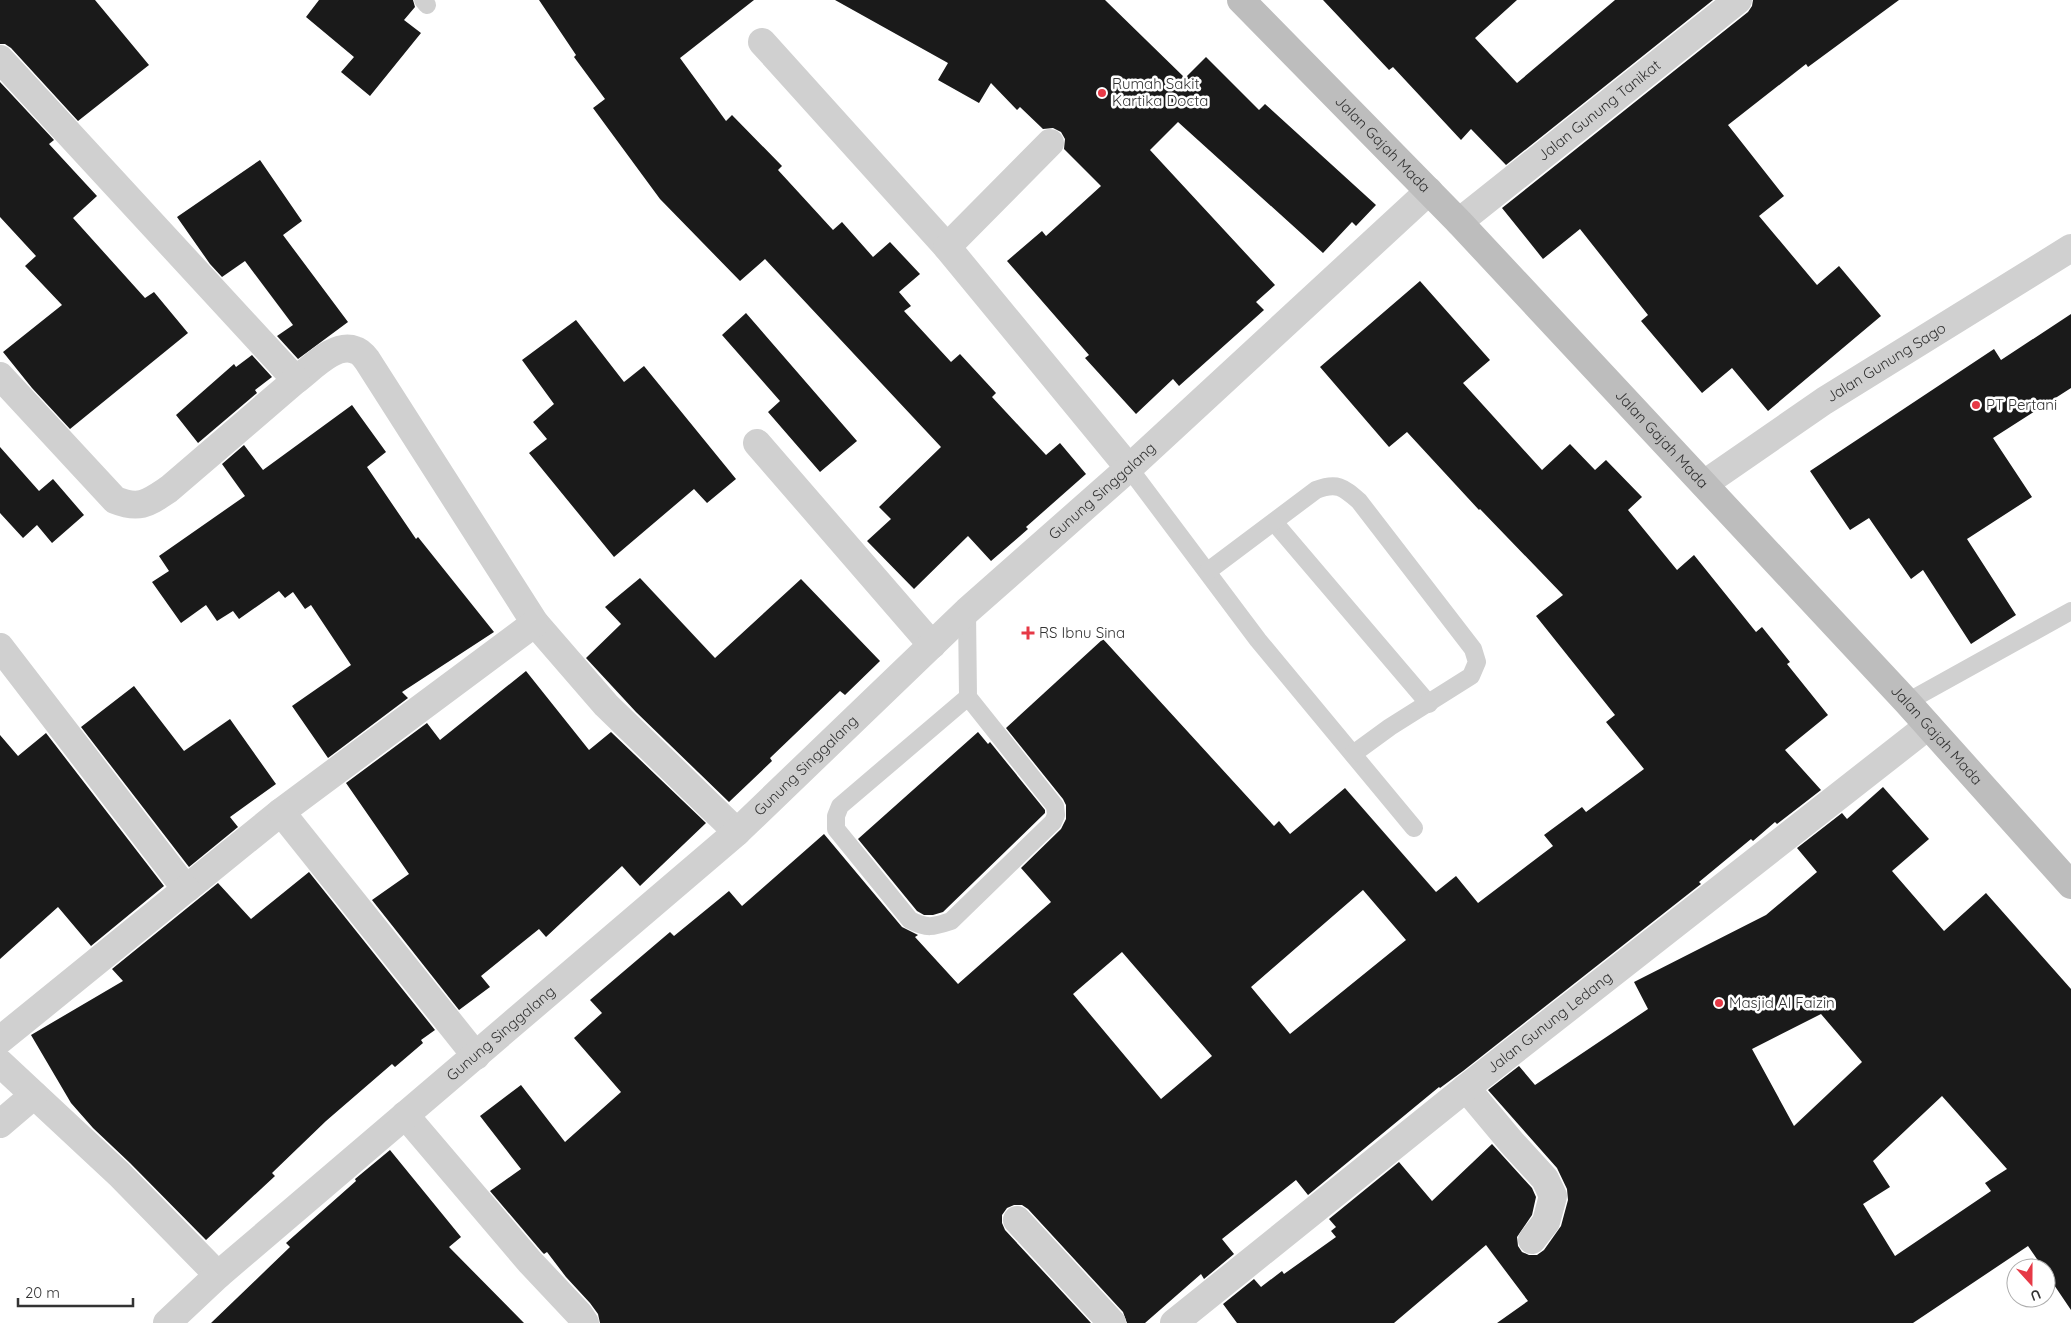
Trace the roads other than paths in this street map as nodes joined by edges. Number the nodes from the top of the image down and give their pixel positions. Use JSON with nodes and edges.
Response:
{"nodes":[{"id":1,"x":1241,"y":0,"type":"edge"},
{"id":2,"x":1738,"y":0,"type":"edge"},
{"id":3,"x":762,"y":42,"type":"dead end"},
{"id":4,"x":0,"y":59,"type":"edge"},
{"id":5,"x":1050,"y":143,"type":"dead end"},
{"id":6,"x":1429,"y":191,"type":"junction"},
{"id":7,"x":1459,"y":222,"type":"junction"},
{"id":8,"x":947,"y":247,"type":"junction"},
{"id":9,"x":2071,"y":248,"type":"edge"},
{"id":10,"x":0,"y":376,"type":"edge"},
{"id":11,"x":296,"y":380,"type":"junction"},
{"id":12,"x":757,"y":443,"type":"dead end"},
{"id":13,"x":1129,"y":468,"type":"junction"},
{"id":14,"x":1704,"y":484,"type":"junction"},
{"id":15,"x":1274,"y":522,"type":"junction"},
{"id":16,"x":1208,"y":572,"type":"junction"},
{"id":17,"x":968,"y":611,"type":"junction"},
{"id":18,"x":2071,"y":612,"type":"edge"},
{"id":19,"x":535,"y":623,"type":"junction"},
{"id":20,"x":932,"y":645,"type":"junction"},
{"id":21,"x":0,"y":647,"type":"edge"},
{"id":22,"x":968,"y":697,"type":"junction"},
{"id":23,"x":1907,"y":702,"type":"junction"},
{"id":24,"x":1429,"y":704,"type":"junction"},
{"id":25,"x":1928,"y":726,"type":"junction"},
{"id":26,"x":1353,"y":754,"type":"junction"},
{"id":27,"x":281,"y":812,"type":"junction"},
{"id":28,"x":1414,"y":828,"type":"dead end"},
{"id":29,"x":737,"y":832,"type":"junction"},
{"id":30,"x":2071,"y":885,"type":"edge"},
{"id":31,"x":186,"y":889,"type":"junction"},
{"id":32,"x":0,"y":1040,"type":"edge"},
{"id":33,"x":476,"y":1056,"type":"junction"},
{"id":34,"x":0,"y":1063,"type":"edge"},
{"id":35,"x":1466,"y":1088,"type":"junction"},
{"id":36,"x":34,"y":1095,"type":"junction"},
{"id":37,"x":405,"y":1115,"type":"junction"},
{"id":38,"x":0,"y":1124,"type":"edge"},
{"id":39,"x":1017,"y":1220,"type":"dead end"},
{"id":40,"x":1532,"y":1240,"type":"dead end"},
{"id":41,"x":218,"y":1275,"type":"junction"},
{"id":42,"x":167,"y":1323,"type":"edge"},
{"id":43,"x":585,"y":1323,"type":"edge"},
{"id":44,"x":1112,"y":1323,"type":"edge"},
{"id":45,"x":1174,"y":1323,"type":"edge"}],
"edges":[{"from":1,"to":6,"type":"main road","name":"Jalan Gajah Mada"},
{"from":2,"to":7,"type":"street","name":"Jalan Gunung Tanikat"},
{"from":3,"to":8,"type":"street"},
{"from":4,"to":11,"type":"street"},
{"from":5,"to":8,"type":"street"},
{"from":6,"to":7,"type":"main road","name":"Jalan Gajah Mada"},
{"from":6,"to":13,"type":"street","name":"Gunung Singgalang"},
{"from":7,"to":14,"type":"main road","name":"Jalan Gajah Mada"},
{"from":8,"to":13,"type":"street"},
{"from":9,"to":14,"type":"street","name":"Jalan Gunung Sago"},
{"from":10,"to":11,"type":"street"},
{"from":11,"to":19,"type":"street"},
{"from":12,"to":20,"type":"street"},
{"from":13,"to":16,"type":"lane"},
{"from":13,"to":17,"type":"street","name":"Gunung Singgalang"},
{"from":14,"to":23,"type":"main road","name":"Jalan Gajah Mada"},
{"from":15,"to":16,"type":"lane"},
{"from":15,"to":24,"type":"lane"},
{"from":15,"to":24,"type":"lane"},
{"from":16,"to":26,"type":"lane"},
{"from":17,"to":20,"type":"street","name":"Gunung Singgalang"},
{"from":17,"to":22,"type":"lane"},
{"from":18,"to":23,"type":"lane"},
{"from":19,"to":27,"type":"street"},
{"from":19,"to":29,"type":"street"},
{"from":20,"to":29,"type":"street","name":"Gunung Singgalang"},
{"from":21,"to":31,"type":"street"},
{"from":22,"to":22,"type":"lane"},
{"from":23,"to":25,"type":"main road","name":"Jalan Gajah Mada"},
{"from":24,"to":26,"type":"lane"},
{"from":25,"to":30,"type":"main road","name":"Jalan Gajah Mada"},
{"from":25,"to":35,"type":"street","name":"Jalan Gunung Ledang"},
{"from":26,"to":28,"type":"lane"},
{"from":27,"to":31,"type":"street"},
{"from":27,"to":33,"type":"street"},
{"from":29,"to":33,"type":"street","name":"Gunung Singgalang"},
{"from":31,"to":32,"type":"street"},
{"from":33,"to":37,"type":"street","name":"Gunung Singgalang"},
{"from":34,"to":36,"type":"street"},
{"from":35,"to":40,"type":"street"},
{"from":35,"to":45,"type":"street","name":"Jalan Gunung Ledang"},
{"from":36,"to":38,"type":"street"},
{"from":36,"to":41,"type":"street"},
{"from":37,"to":41,"type":"street","name":"Gunung Singgalang"},
{"from":37,"to":43,"type":"street"},
{"from":39,"to":44,"type":"street"},
{"from":41,"to":42,"type":"street","name":"Gunung Singgalang"}]}
